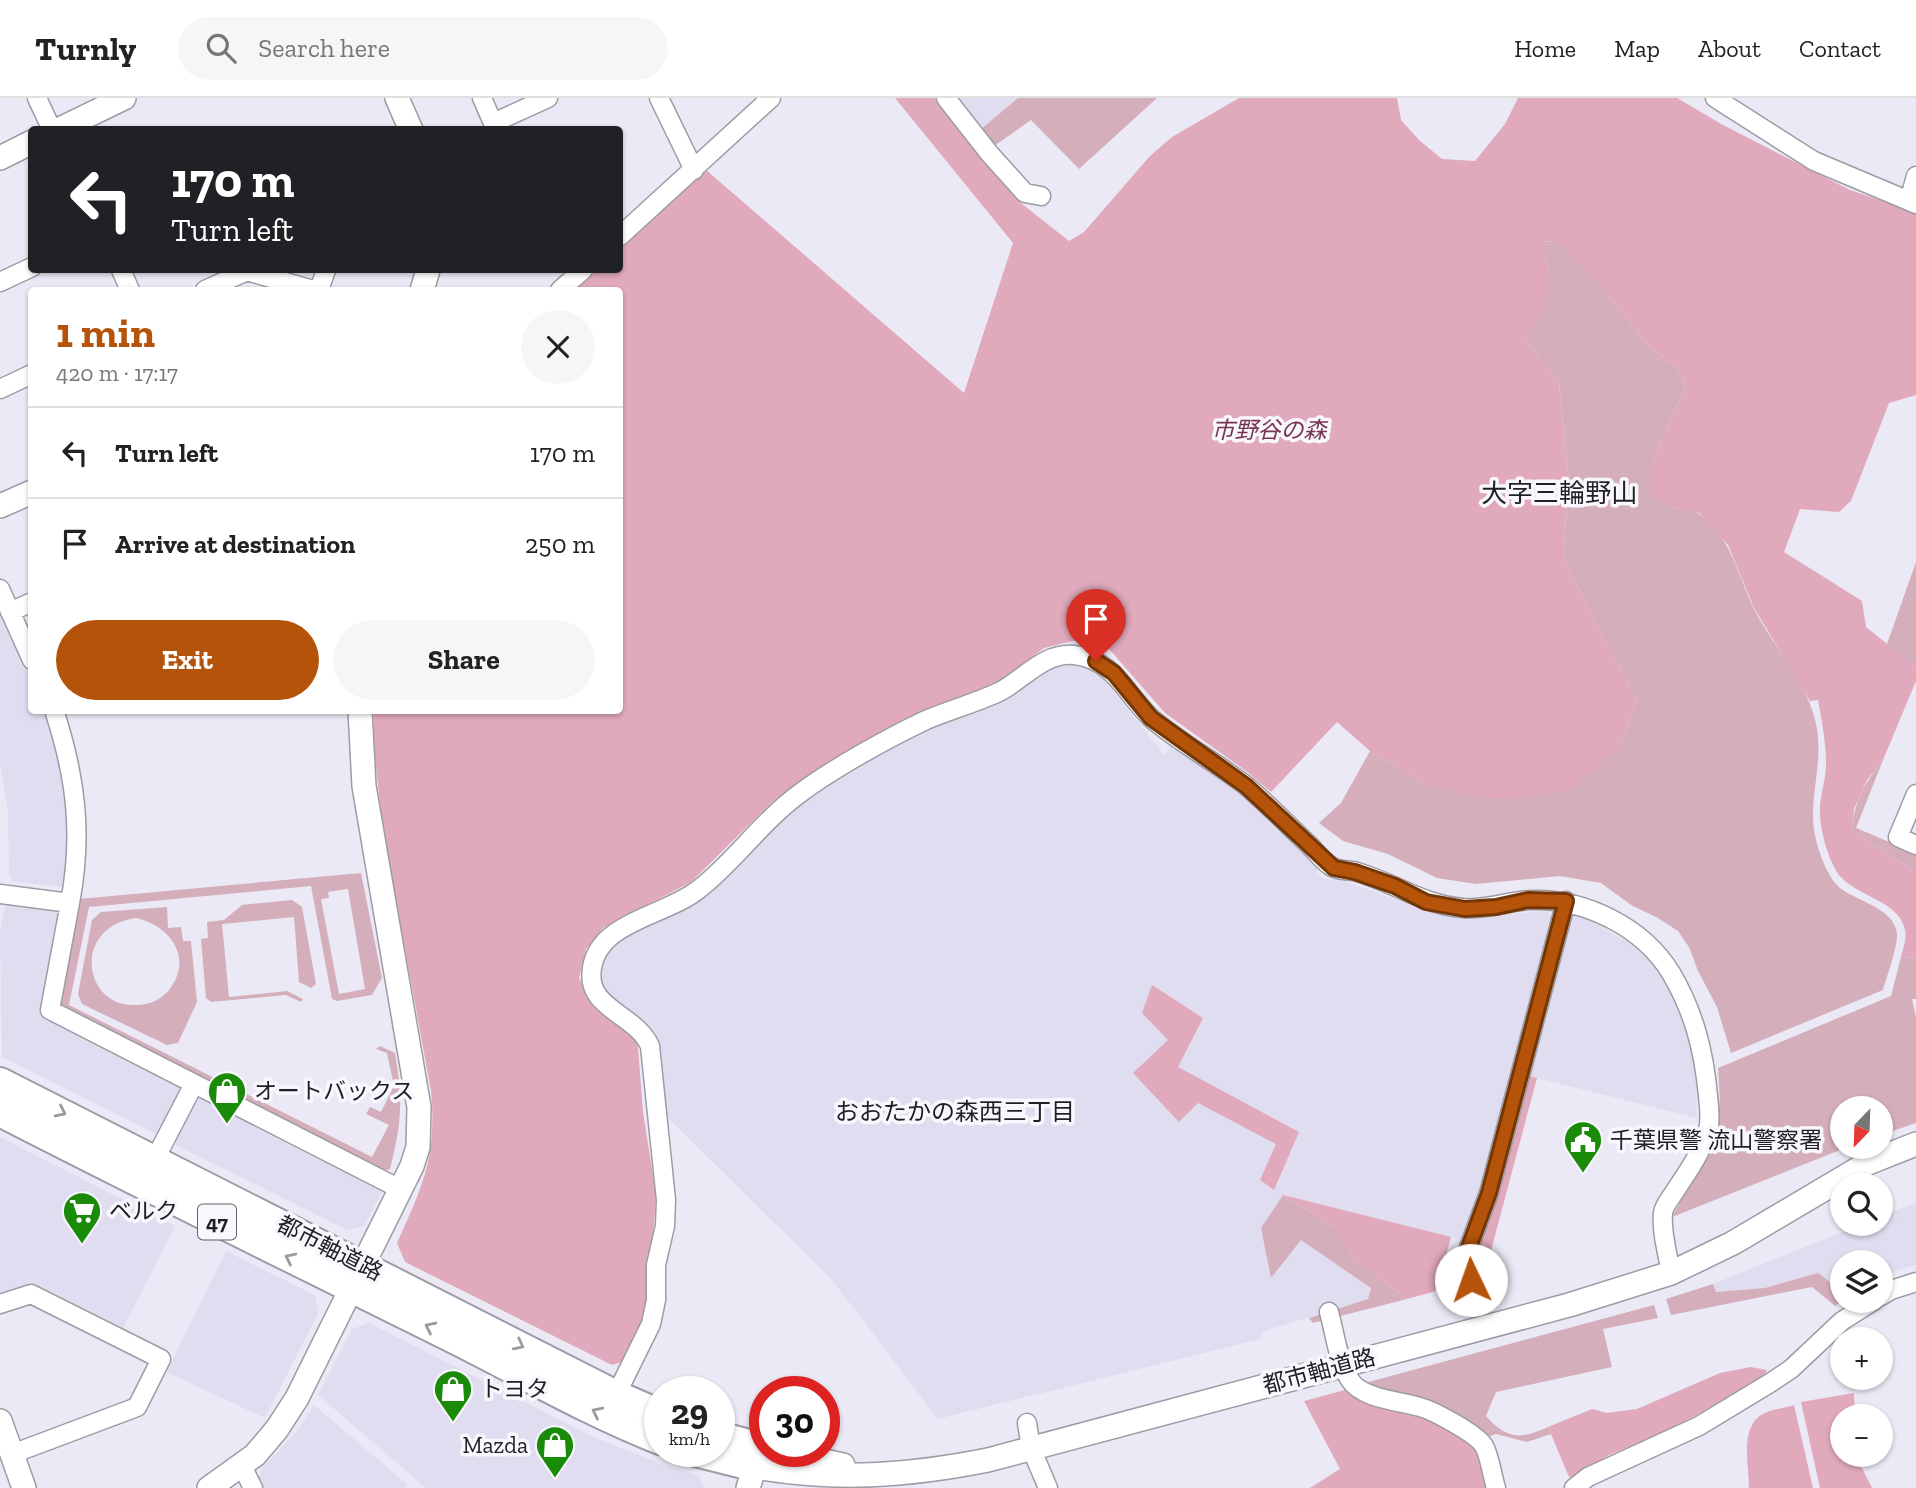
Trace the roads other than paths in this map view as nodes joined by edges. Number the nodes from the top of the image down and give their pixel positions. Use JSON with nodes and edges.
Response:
{"nodes":[{"id":1,"x":37,"y":98,"type":"edge"},
{"id":2,"x":124,"y":98,"type":"edge"},
{"id":3,"x":397,"y":98,"type":"edge"},
{"id":4,"x":482,"y":98,"type":"edge"},
{"id":5,"x":548,"y":98,"type":"edge"},
{"id":6,"x":659,"y":98,"type":"edge"},
{"id":7,"x":771,"y":98,"type":"edge"},
{"id":8,"x":946,"y":98,"type":"edge"},
{"id":9,"x":1715,"y":98,"type":"edge"},
{"id":10,"x":50,"y":126,"type":"edge"},
{"id":11,"x":66,"y":126,"type":"edge"},
{"id":12,"x":409,"y":126,"type":"edge"},
{"id":13,"x":495,"y":126,"type":"edge"},
{"id":14,"x":28,"y":144,"type":"edge"},
{"id":15,"x":0,"y":158,"type":"edge"},
{"id":16,"x":694,"y":170,"type":"junction"},
{"id":17,"x":1916,"y":176,"type":"edge"},
{"id":18,"x":1041,"y":196,"type":"dead end"},
{"id":19,"x":1913,"y":203,"type":"edge"},
{"id":20,"x":623,"y":233,"type":"edge"},
{"id":21,"x":28,"y":269,"type":"edge"},
{"id":22,"x":243,"y":273,"type":"edge"},
{"id":23,"x":254,"y":273,"type":"edge"},
{"id":24,"x":0,"y":282,"type":"edge"},
{"id":25,"x":212,"y":287,"type":"edge"},
{"id":26,"x":303,"y":287,"type":"edge"},
{"id":27,"x":28,"y":375,"type":"edge"},
{"id":28,"x":0,"y":389,"type":"edge"},
{"id":29,"x":28,"y":494,"type":"edge"},
{"id":30,"x":0,"y":506,"type":"edge"},
{"id":31,"x":0,"y":589,"type":"edge"},
{"id":32,"x":28,"y":604,"type":"edge"},
{"id":33,"x":10,"y":612,"type":"junction"},
{"id":34,"x":28,"y":651,"type":"edge"},
{"id":35,"x":55,"y":714,"type":"edge"},
{"id":36,"x":360,"y":714,"type":"edge"},
{"id":37,"x":1916,"y":794,"type":"edge"},
{"id":38,"x":1916,"y":845,"type":"edge"},
{"id":39,"x":0,"y":894,"type":"edge"},
{"id":40,"x":1566,"y":901,"type":"junction"},
{"id":41,"x":69,"y":903,"type":"junction"},
{"id":42,"x":0,"y":1082,"type":"edge"},
{"id":43,"x":194,"y":1084,"type":"junction"},
{"id":44,"x":0,"y":1112,"type":"edge"},
{"id":45,"x":1916,"y":1144,"type":"edge"},
{"id":46,"x":155,"y":1158,"type":"junction"},
{"id":47,"x":402,"y":1190,"type":"junction"},
{"id":48,"x":1671,"y":1273,"type":"junction"},
{"id":49,"x":358,"y":1277,"type":"junction"},
{"id":50,"x":1916,"y":1282,"type":"edge"},
{"id":51,"x":1893,"y":1289,"type":"edge"},
{"id":52,"x":1477,"y":1303,"type":"dead end"},
{"id":53,"x":0,"y":1304,"type":"edge"},
{"id":54,"x":1329,"y":1312,"type":"dead end"},
{"id":55,"x":1855,"y":1313,"type":"edge"},
{"id":56,"x":1343,"y":1364,"type":"junction"},
{"id":57,"x":616,"y":1395,"type":"junction"},
{"id":58,"x":644,"y":1407,"type":"edge"},
{"id":59,"x":0,"y":1421,"type":"edge"},
{"id":60,"x":1027,"y":1423,"type":"dead end"},
{"id":61,"x":644,"y":1433,"type":"edge"},
{"id":62,"x":1031,"y":1448,"type":"junction"},
{"id":63,"x":12,"y":1454,"type":"junction"},
{"id":64,"x":242,"y":1466,"type":"junction"},
{"id":65,"x":782,"y":1467,"type":"edge"},
{"id":66,"x":24,"y":1488,"type":"edge"},
{"id":67,"x":209,"y":1488,"type":"edge"},
{"id":68,"x":253,"y":1488,"type":"edge"},
{"id":69,"x":1048,"y":1488,"type":"edge"},
{"id":70,"x":1496,"y":1488,"type":"edge"},
{"id":71,"x":1574,"y":1488,"type":"edge"}],
"edges":[{"from":1,"to":10,"type":"street"},
{"from":2,"to":11,"type":"street"},
{"from":3,"to":12,"type":"street"},
{"from":4,"to":13,"type":"street"},
{"from":5,"to":13,"type":"street"},
{"from":6,"to":16,"type":"street"},
{"from":7,"to":16,"type":"street"},
{"from":8,"to":18,"type":"street"},
{"from":9,"to":19,"type":"street"},
{"from":14,"to":15,"type":"street"},
{"from":16,"to":20,"type":"street"},
{"from":17,"to":19,"type":"street"},
{"from":21,"to":24,"type":"street"},
{"from":22,"to":25,"type":"street"},
{"from":23,"to":26,"type":"street"},
{"from":27,"to":28,"type":"street"},
{"from":29,"to":30,"type":"street"},
{"from":31,"to":33,"type":"street"},
{"from":32,"to":33,"type":"street"},
{"from":33,"to":34,"type":"street"},
{"from":35,"to":41,"type":"street"},
{"from":36,"to":47,"type":"street"},
{"from":37,"to":38,"type":"street"},
{"from":39,"to":41,"type":"street"},
{"from":40,"to":48,"type":"street"},
{"from":40,"to":52,"type":"street"},
{"from":40,"to":57,"type":"street"},
{"from":41,"to":43,"type":"street"},
{"from":42,"to":46,"type":"main road","name":"都市軸道路","number":"47","one_way":true},
{"from":43,"to":46,"type":"street"},
{"from":43,"to":47,"type":"street"},
{"from":49,"to":44,"type":"main road","name":"都市軸道路","number":"47","one_way":true},
{"from":45,"to":48,"type":"street","name":"都市軸道路"},
{"from":46,"to":49,"type":"main road","name":"都市軸道路","number":"47"},
{"from":47,"to":49,"type":"street"},
{"from":48,"to":56,"type":"street","name":"都市軸道路"},
{"from":49,"to":57,"type":"main road","name":"都市軸道路","number":"47","one_way":true},
{"from":61,"to":49,"type":"main road","name":"都市軸道路","number":"47","one_way":true},
{"from":49,"to":64,"type":"street"},
{"from":50,"to":51,"type":"street"},
{"from":53,"to":63,"type":"street"},
{"from":54,"to":56,"type":"street"},
{"from":55,"to":71,"type":"street"},
{"from":56,"to":62,"type":"street","name":"都市軸道路"},
{"from":56,"to":70,"type":"street"},
{"from":57,"to":58,"type":"main road","name":"都市軸道路","number":"47"},
{"from":59,"to":63,"type":"street"},
{"from":60,"to":62,"type":"street"},
{"from":62,"to":65,"type":"street","name":"都市軸道路"},
{"from":62,"to":69,"type":"street"},
{"from":63,"to":66,"type":"street"},
{"from":64,"to":67,"type":"street"},
{"from":64,"to":68,"type":"street"}]}
